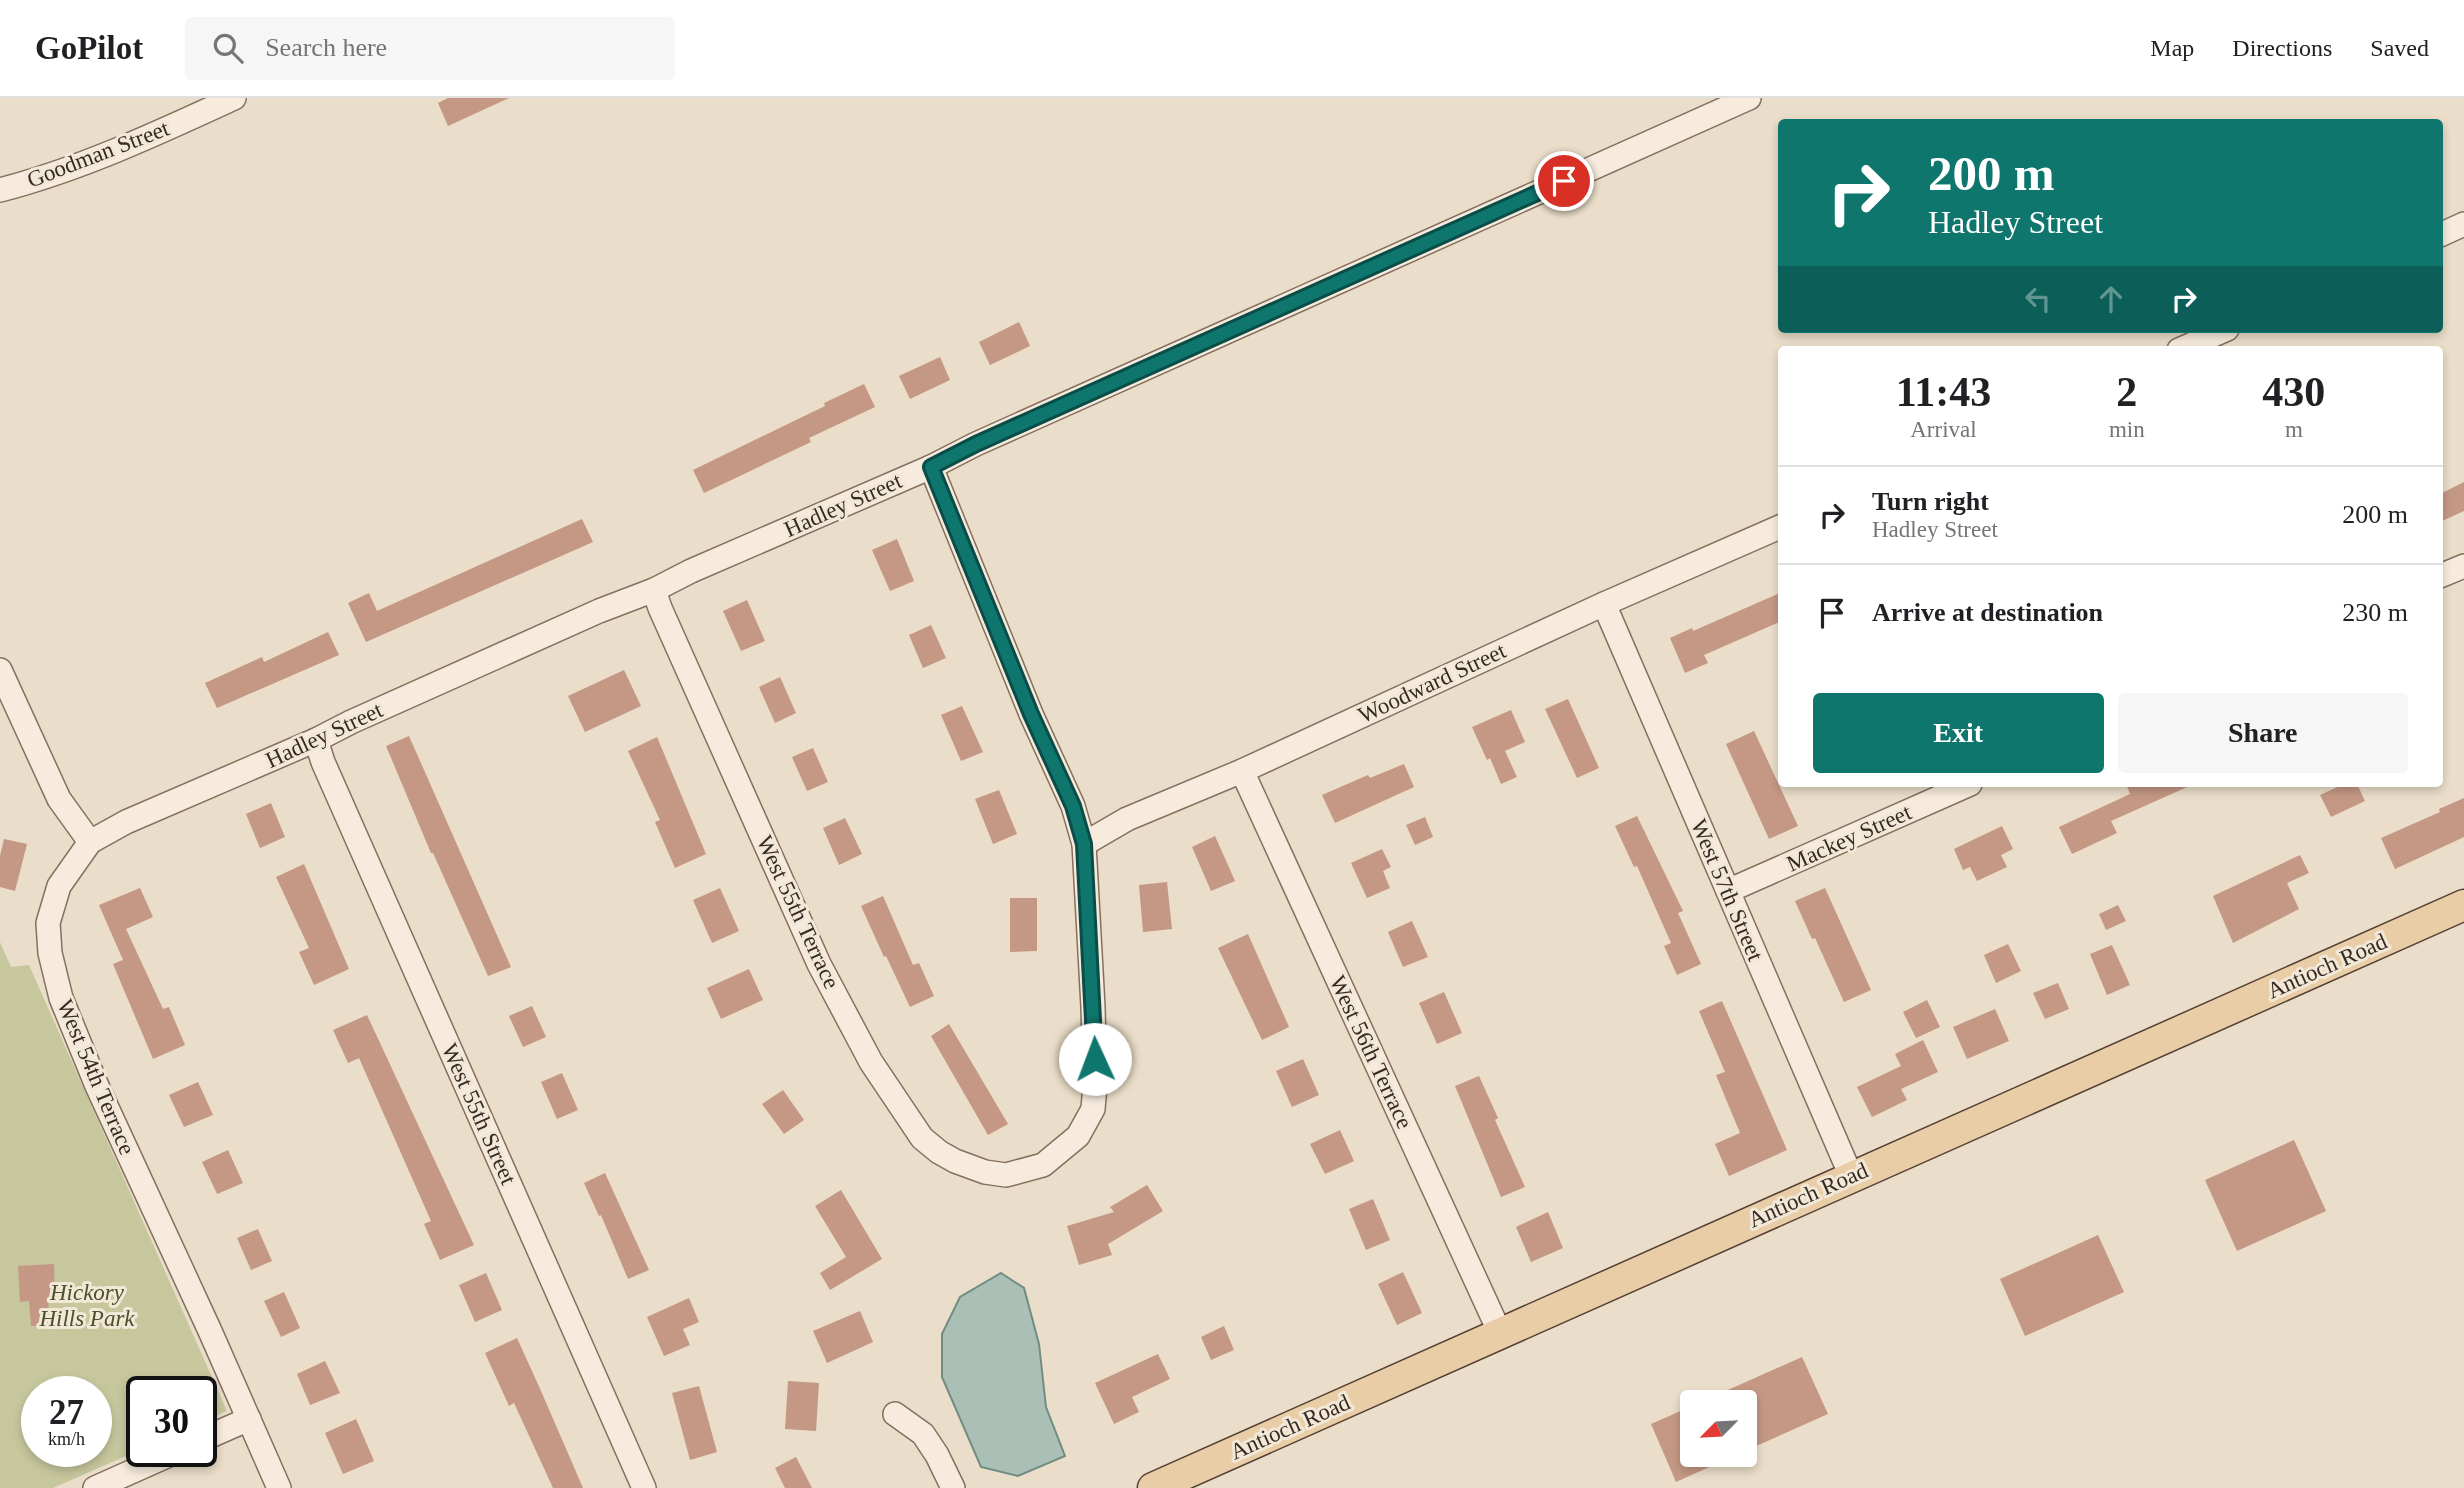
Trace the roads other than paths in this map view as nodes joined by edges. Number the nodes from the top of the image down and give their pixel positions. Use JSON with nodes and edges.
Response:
{"nodes":[{"id":1,"x":234,"y":98,"type":"edge"},
{"id":2,"x":1749,"y":98,"type":"edge"},
{"id":3,"x":0,"y":190,"type":"edge"},
{"id":4,"x":2464,"y":224,"type":"edge"},
{"id":5,"x":2443,"y":234,"type":"edge"},
{"id":6,"x":2218,"y":333,"type":"edge"},
{"id":7,"x":2188,"y":346,"type":"edge"},
{"id":8,"x":931,"y":467,"type":"junction"},
{"id":9,"x":1778,"y":528,"type":"edge"},
{"id":10,"x":2464,"y":566,"type":"edge"},
{"id":11,"x":2443,"y":575,"type":"edge"},
{"id":12,"x":654,"y":590,"type":"junction"},
{"id":13,"x":1604,"y":604,"type":"junction"},
{"id":14,"x":0,"y":670,"type":"edge"},
{"id":15,"x":316,"y":740,"type":"junction"},
{"id":16,"x":1242,"y":771,"type":"junction"},
{"id":17,"x":1963,"y":787,"type":"edge"},
{"id":18,"x":90,"y":842,"type":"junction"},
{"id":19,"x":1084,"y":844,"type":"junction"},
{"id":20,"x":1728,"y":891,"type":"junction"},
{"id":21,"x":2464,"y":905,"type":"edge"},
{"id":22,"x":1851,"y":1176,"type":"junction"},
{"id":23,"x":1500,"y":1333,"type":"junction"},
{"id":24,"x":895,"y":1413,"type":"dead end"},
{"id":25,"x":249,"y":1419,"type":"junction"},
{"id":26,"x":217,"y":1433,"type":"edge"},
{"id":27,"x":142,"y":1467,"type":"edge"},
{"id":28,"x":95,"y":1488,"type":"edge"},
{"id":29,"x":279,"y":1488,"type":"edge"},
{"id":30,"x":644,"y":1488,"type":"edge"},
{"id":31,"x":953,"y":1488,"type":"edge"},
{"id":32,"x":1153,"y":1488,"type":"edge"}],
"edges":[{"from":1,"to":3,"type":"street","name":"Goodman Street"},
{"from":2,"to":8,"type":"street","name":"Hadley Street"},
{"from":4,"to":5,"type":"street"},
{"from":6,"to":7,"type":"street"},
{"from":8,"to":12,"type":"street","name":"Hadley Street"},
{"from":8,"to":19,"type":"street"},
{"from":9,"to":13,"type":"street","name":"Woodward Street"},
{"from":10,"to":11,"type":"street"},
{"from":12,"to":15,"type":"street","name":"Hadley Street"},
{"from":12,"to":19,"type":"street","name":"West 55th Terrace"},
{"from":13,"to":16,"type":"street","name":"Woodward Street"},
{"from":13,"to":20,"type":"street","name":"West 57th Street"},
{"from":14,"to":18,"type":"street"},
{"from":15,"to":18,"type":"street","name":"Hadley Street"},
{"from":15,"to":30,"type":"street","name":"West 55th Street"},
{"from":16,"to":19,"type":"street","name":"Woodward Street"},
{"from":16,"to":23,"type":"street","name":"West 56th Terrace"},
{"from":17,"to":20,"type":"street","name":"Mackey Street"},
{"from":18,"to":25,"type":"street","name":"West 54th Terrace"},
{"from":20,"to":22,"type":"street","name":"West 57th Street"},
{"from":21,"to":22,"type":"main road","name":"Antioch Road"},
{"from":22,"to":23,"type":"main road","name":"Antioch Road"},
{"from":23,"to":32,"type":"main road","name":"Antioch Road"},
{"from":24,"to":31,"type":"street"},
{"from":25,"to":26,"type":"street"},
{"from":25,"to":29,"type":"street","name":"West 54th Terrace"},
{"from":27,"to":28,"type":"street"}]}
